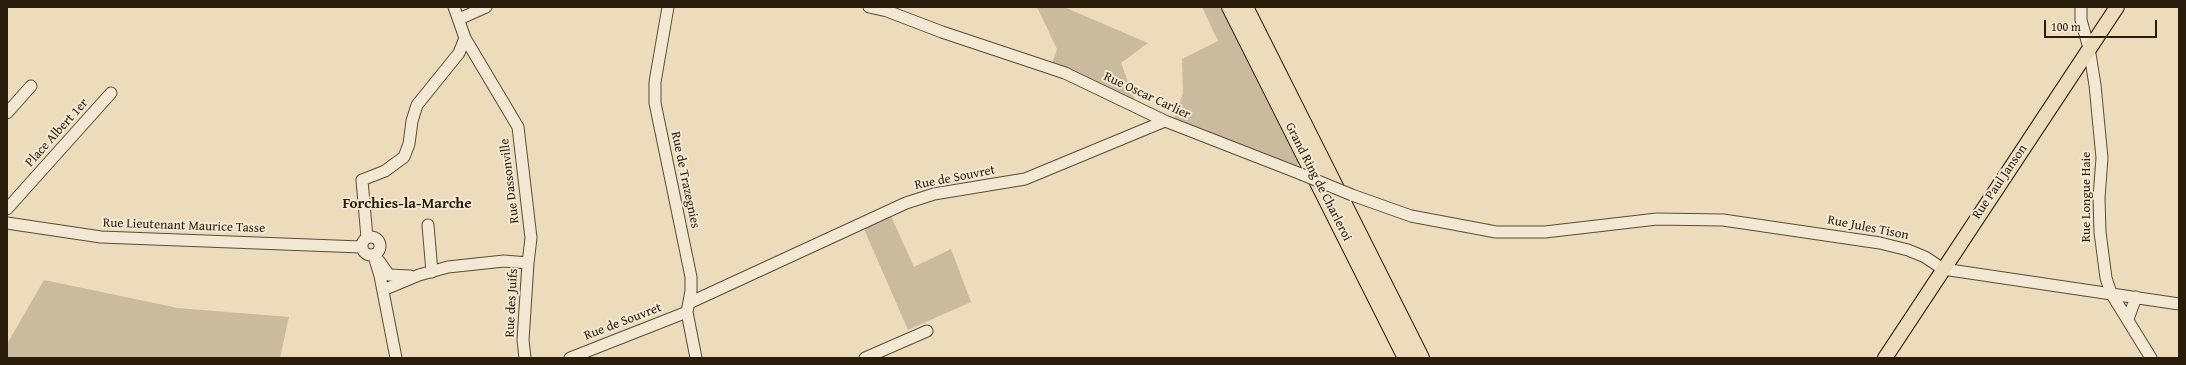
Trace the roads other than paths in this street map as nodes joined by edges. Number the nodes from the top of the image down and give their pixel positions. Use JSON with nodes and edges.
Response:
{"nodes":[{"id":1,"x":454,"y":7,"type":"edge"},
{"id":2,"x":486,"y":7,"type":"edge"},
{"id":3,"x":668,"y":7,"type":"edge"},
{"id":4,"x":869,"y":7,"type":"edge"},
{"id":5,"x":1230,"y":7,"type":"edge"},
{"id":6,"x":1245,"y":7,"type":"edge"},
{"id":7,"x":2081,"y":7,"type":"edge"},
{"id":8,"x":2117,"y":7,"type":"edge"},
{"id":9,"x":459,"y":19,"type":"junction"},
{"id":10,"x":465,"y":38,"type":"junction"},
{"id":11,"x":2089,"y":48,"type":"junction"},
{"id":12,"x":31,"y":86,"type":"dead end"},
{"id":13,"x":111,"y":94,"type":"dead end"},
{"id":14,"x":7,"y":113,"type":"edge"},
{"id":15,"x":1165,"y":121,"type":"junction"},
{"id":16,"x":7,"y":209,"type":"edge"},
{"id":17,"x":1412,"y":216,"type":"joint"},
{"id":18,"x":7,"y":223,"type":"edge"},
{"id":19,"x":428,"y":225,"type":"dead end"},
{"id":20,"x":364,"y":242,"type":"junction"},
{"id":21,"x":375,"y":255,"type":"junction"},
{"id":22,"x":528,"y":263,"type":"junction"},
{"id":23,"x":1943,"y":269,"type":"junction"},
{"id":24,"x":432,"y":272,"type":"junction"},
{"id":25,"x":419,"y":275,"type":"junction"},
{"id":26,"x":383,"y":290,"type":"junction"},
{"id":27,"x":2111,"y":293,"type":"junction"},
{"id":28,"x":2136,"y":297,"type":"junction"},
{"id":29,"x":2179,"y":304,"type":"edge"},
{"id":30,"x":688,"y":308,"type":"junction"},
{"id":31,"x":2128,"y":319,"type":"junction"},
{"id":32,"x":926,"y":331,"type":"dead end"},
{"id":33,"x":396,"y":358,"type":"edge"},
{"id":34,"x":526,"y":358,"type":"edge"},
{"id":35,"x":570,"y":358,"type":"edge"},
{"id":36,"x":696,"y":358,"type":"edge"},
{"id":37,"x":865,"y":358,"type":"edge"},
{"id":38,"x":1406,"y":358,"type":"edge"},
{"id":39,"x":1421,"y":358,"type":"edge"},
{"id":40,"x":1885,"y":358,"type":"edge"},
{"id":41,"x":2151,"y":358,"type":"edge"}],
"edges":[{"from":1,"to":9,"type":"street","name":"Rue Dassonville"},
{"from":2,"to":9,"type":"street"},
{"from":3,"to":30,"type":"street","name":"Rue de Trazegnies"},
{"from":4,"to":15,"type":"street","name":"Rue Oscar Carlier"},
{"from":5,"to":38,"type":"highway","name":"Grand Ring de Charleroi"},
{"from":6,"to":39,"type":"highway","name":"Grand Ring de Charleroi"},
{"from":7,"to":11,"type":"street","name":"Rue Longue Haie"},
{"from":8,"to":11,"type":"main road","name":"Rue Paul Janson"},
{"from":9,"to":10,"type":"street","name":"Rue Dassonville"},
{"from":10,"to":20,"type":"street"},
{"from":10,"to":22,"type":"street","name":"Rue Dassonville"},
{"from":11,"to":23,"type":"main road","name":"Rue Paul Janson"},
{"from":11,"to":27,"type":"street","name":"Rue Longue Haie"},
{"from":12,"to":14,"type":"street"},
{"from":13,"to":16,"type":"street","name":"Place Albert 1er"},
{"from":15,"to":17,"type":"street","name":"Rue Oscar Carlier","bridge":true},
{"from":15,"to":30,"type":"street","name":"Rue de Souvret"},
{"from":17,"to":23,"type":"street","name":"Rue Jules Tison"},
{"from":18,"to":20,"type":"street","name":"Rue Lieutenant Maurice Tasse"},
{"from":19,"to":24,"type":"street"},
{"from":20,"to":21,"type":"street"},
{"from":20,"to":21,"type":"street"},
{"from":21,"to":25,"type":"street","name":"Rue des Juifs"},
{"from":21,"to":26,"type":"street"},
{"from":22,"to":24,"type":"street","name":"Rue des Juifs"},
{"from":22,"to":34,"type":"street","name":"Rue des Juifs"},
{"from":23,"to":27,"type":"street","name":"Rue Jules Tison"},
{"from":23,"to":40,"type":"main road","name":"Rue Paul Janson"},
{"from":24,"to":25,"type":"street","name":"Rue des Juifs"},
{"from":25,"to":26,"type":"street","name":"Rue des Juifs"},
{"from":26,"to":33,"type":"street"},
{"from":27,"to":28,"type":"street","name":"Rue Jules Tison"},
{"from":27,"to":31,"type":"street","name":"Rue Longue Haie"},
{"from":28,"to":29,"type":"street","name":"Rue Jules Tison"},
{"from":28,"to":31,"type":"street"},
{"from":30,"to":35,"type":"street","name":"Rue de Souvret"},
{"from":30,"to":36,"type":"street","name":"Rue de Trazegnies"},
{"from":31,"to":41,"type":"street","name":"Rue Longue Haie"},
{"from":32,"to":37,"type":"street"}]}
